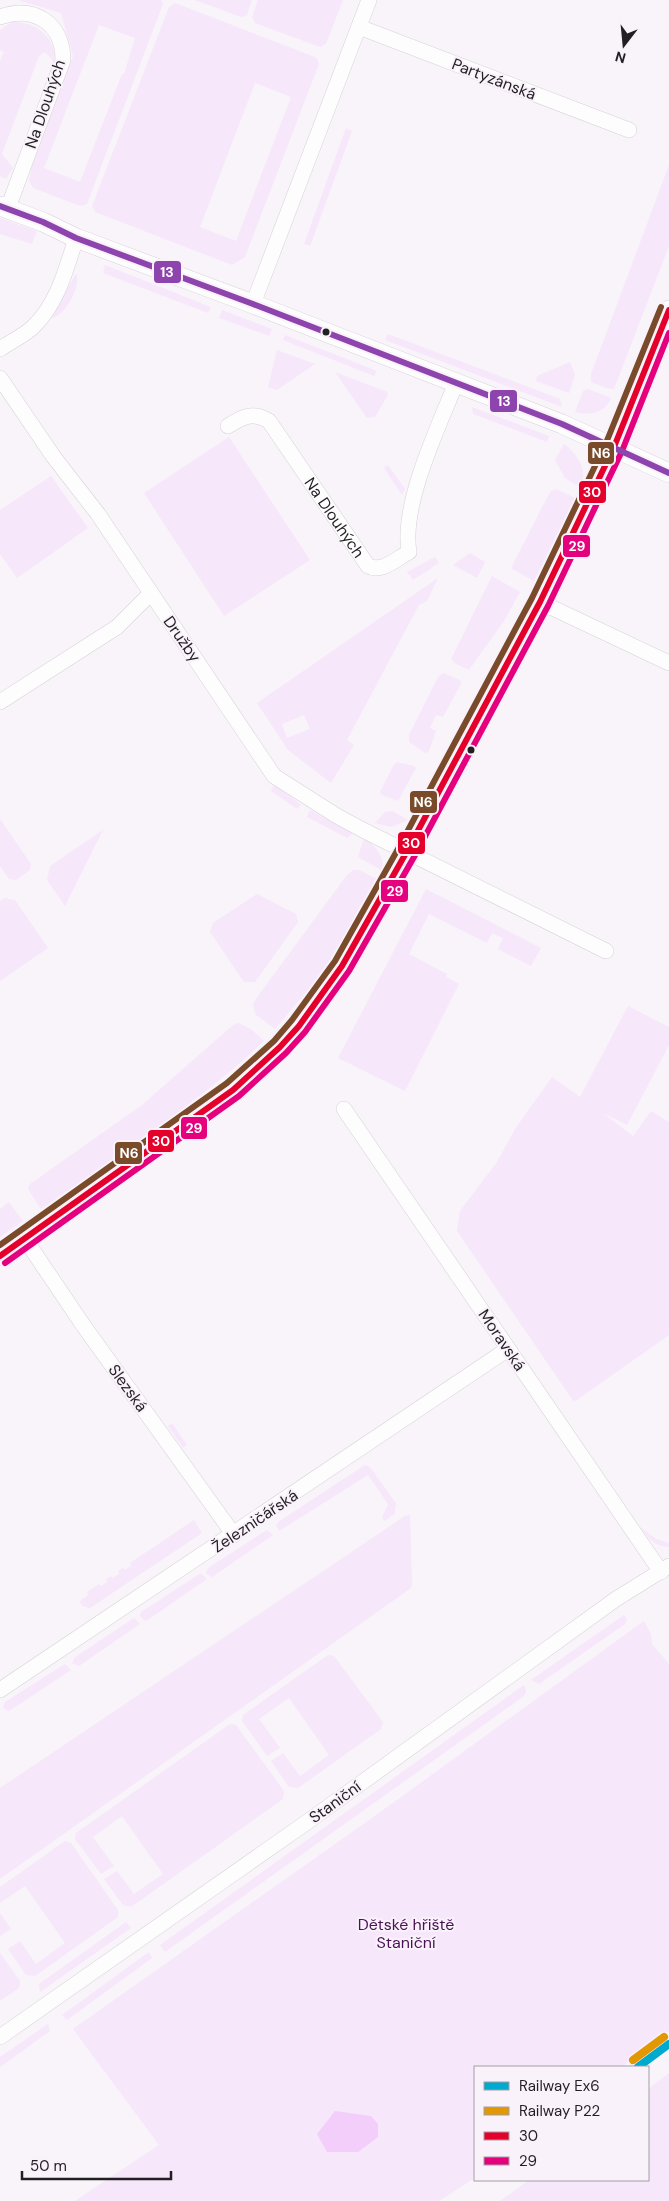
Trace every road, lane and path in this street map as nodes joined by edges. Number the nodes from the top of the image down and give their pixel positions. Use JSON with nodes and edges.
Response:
{"nodes":[{"id":1,"x":369,"y":0,"type":"edge"},
{"id":2,"x":0,"y":17,"type":"edge"},
{"id":3,"x":359,"y":27,"type":"junction"},
{"id":4,"x":628,"y":130,"type":"dead end"},
{"id":5,"x":4,"y":207,"type":"edge"},
{"id":6,"x":76,"y":238,"type":"junction"},
{"id":7,"x":253,"y":304,"type":"junction"},
{"id":8,"x":669,"y":310,"type":"edge"},
{"id":9,"x":0,"y":349,"type":"edge"},
{"id":10,"x":0,"y":378,"type":"edge"},
{"id":11,"x":456,"y":383,"type":"junction"},
{"id":12,"x":228,"y":426,"type":"dead end"},
{"id":13,"x":614,"y":447,"type":"junction"},
{"id":14,"x":669,"y":473,"type":"edge"},
{"id":15,"x":150,"y":594,"type":"junction"},
{"id":16,"x":540,"y":602,"type":"junction"},
{"id":17,"x":669,"y":663,"type":"edge"},
{"id":18,"x":0,"y":702,"type":"edge"},
{"id":19,"x":406,"y":853,"type":"junction"},
{"id":20,"x":606,"y":951,"type":"dead end"},
{"id":21,"x":344,"y":1109,"type":"dead end"},
{"id":22,"x":25,"y":1239,"type":"junction"},
{"id":23,"x":0,"y":1256,"type":"edge"},
{"id":24,"x":508,"y":1349,"type":"junction"},
{"id":25,"x":234,"y":1535,"type":"junction"},
{"id":26,"x":665,"y":1569,"type":"edge"},
{"id":27,"x":0,"y":1690,"type":"edge"},
{"id":28,"x":0,"y":2038,"type":"edge"}],
"edges":[{"from":1,"to":3,"type":"street"},
{"from":2,"to":5,"type":"street","name":"Na Dlouhých"},
{"from":3,"to":4,"type":"street","name":"Partyzánská"},
{"from":3,"to":7,"type":"street"},
{"from":5,"to":6,"type":"street","name":"Na Dlouhých"},
{"from":6,"to":7,"type":"street","name":"Na Dlouhých"},
{"from":6,"to":9,"type":"street"},
{"from":7,"to":11,"type":"street","name":"Na Dlouhých"},
{"from":8,"to":13,"type":"street"},
{"from":10,"to":15,"type":"street","name":"Družby"},
{"from":11,"to":12,"type":"street","name":"Na Dlouhých"},
{"from":11,"to":13,"type":"street","name":"Na Dlouhých"},
{"from":13,"to":14,"type":"street","name":"Na Dlouhých"},
{"from":13,"to":16,"type":"street"},
{"from":15,"to":18,"type":"street"},
{"from":15,"to":19,"type":"street","name":"Družby"},
{"from":16,"to":17,"type":"street"},
{"from":16,"to":19,"type":"street"},
{"from":19,"to":20,"type":"street","name":"Družby"},
{"from":19,"to":22,"type":"street"},
{"from":21,"to":24,"type":"street","name":"Moravská"},
{"from":22,"to":23,"type":"street"},
{"from":22,"to":25,"type":"street","name":"Slezská"},
{"from":24,"to":25,"type":"street","name":"Železničářská"},
{"from":24,"to":26,"type":"street","name":"Moravská"},
{"from":25,"to":27,"type":"street","name":"Železničářská"},
{"from":26,"to":28,"type":"street","name":"Staniční"}]}
